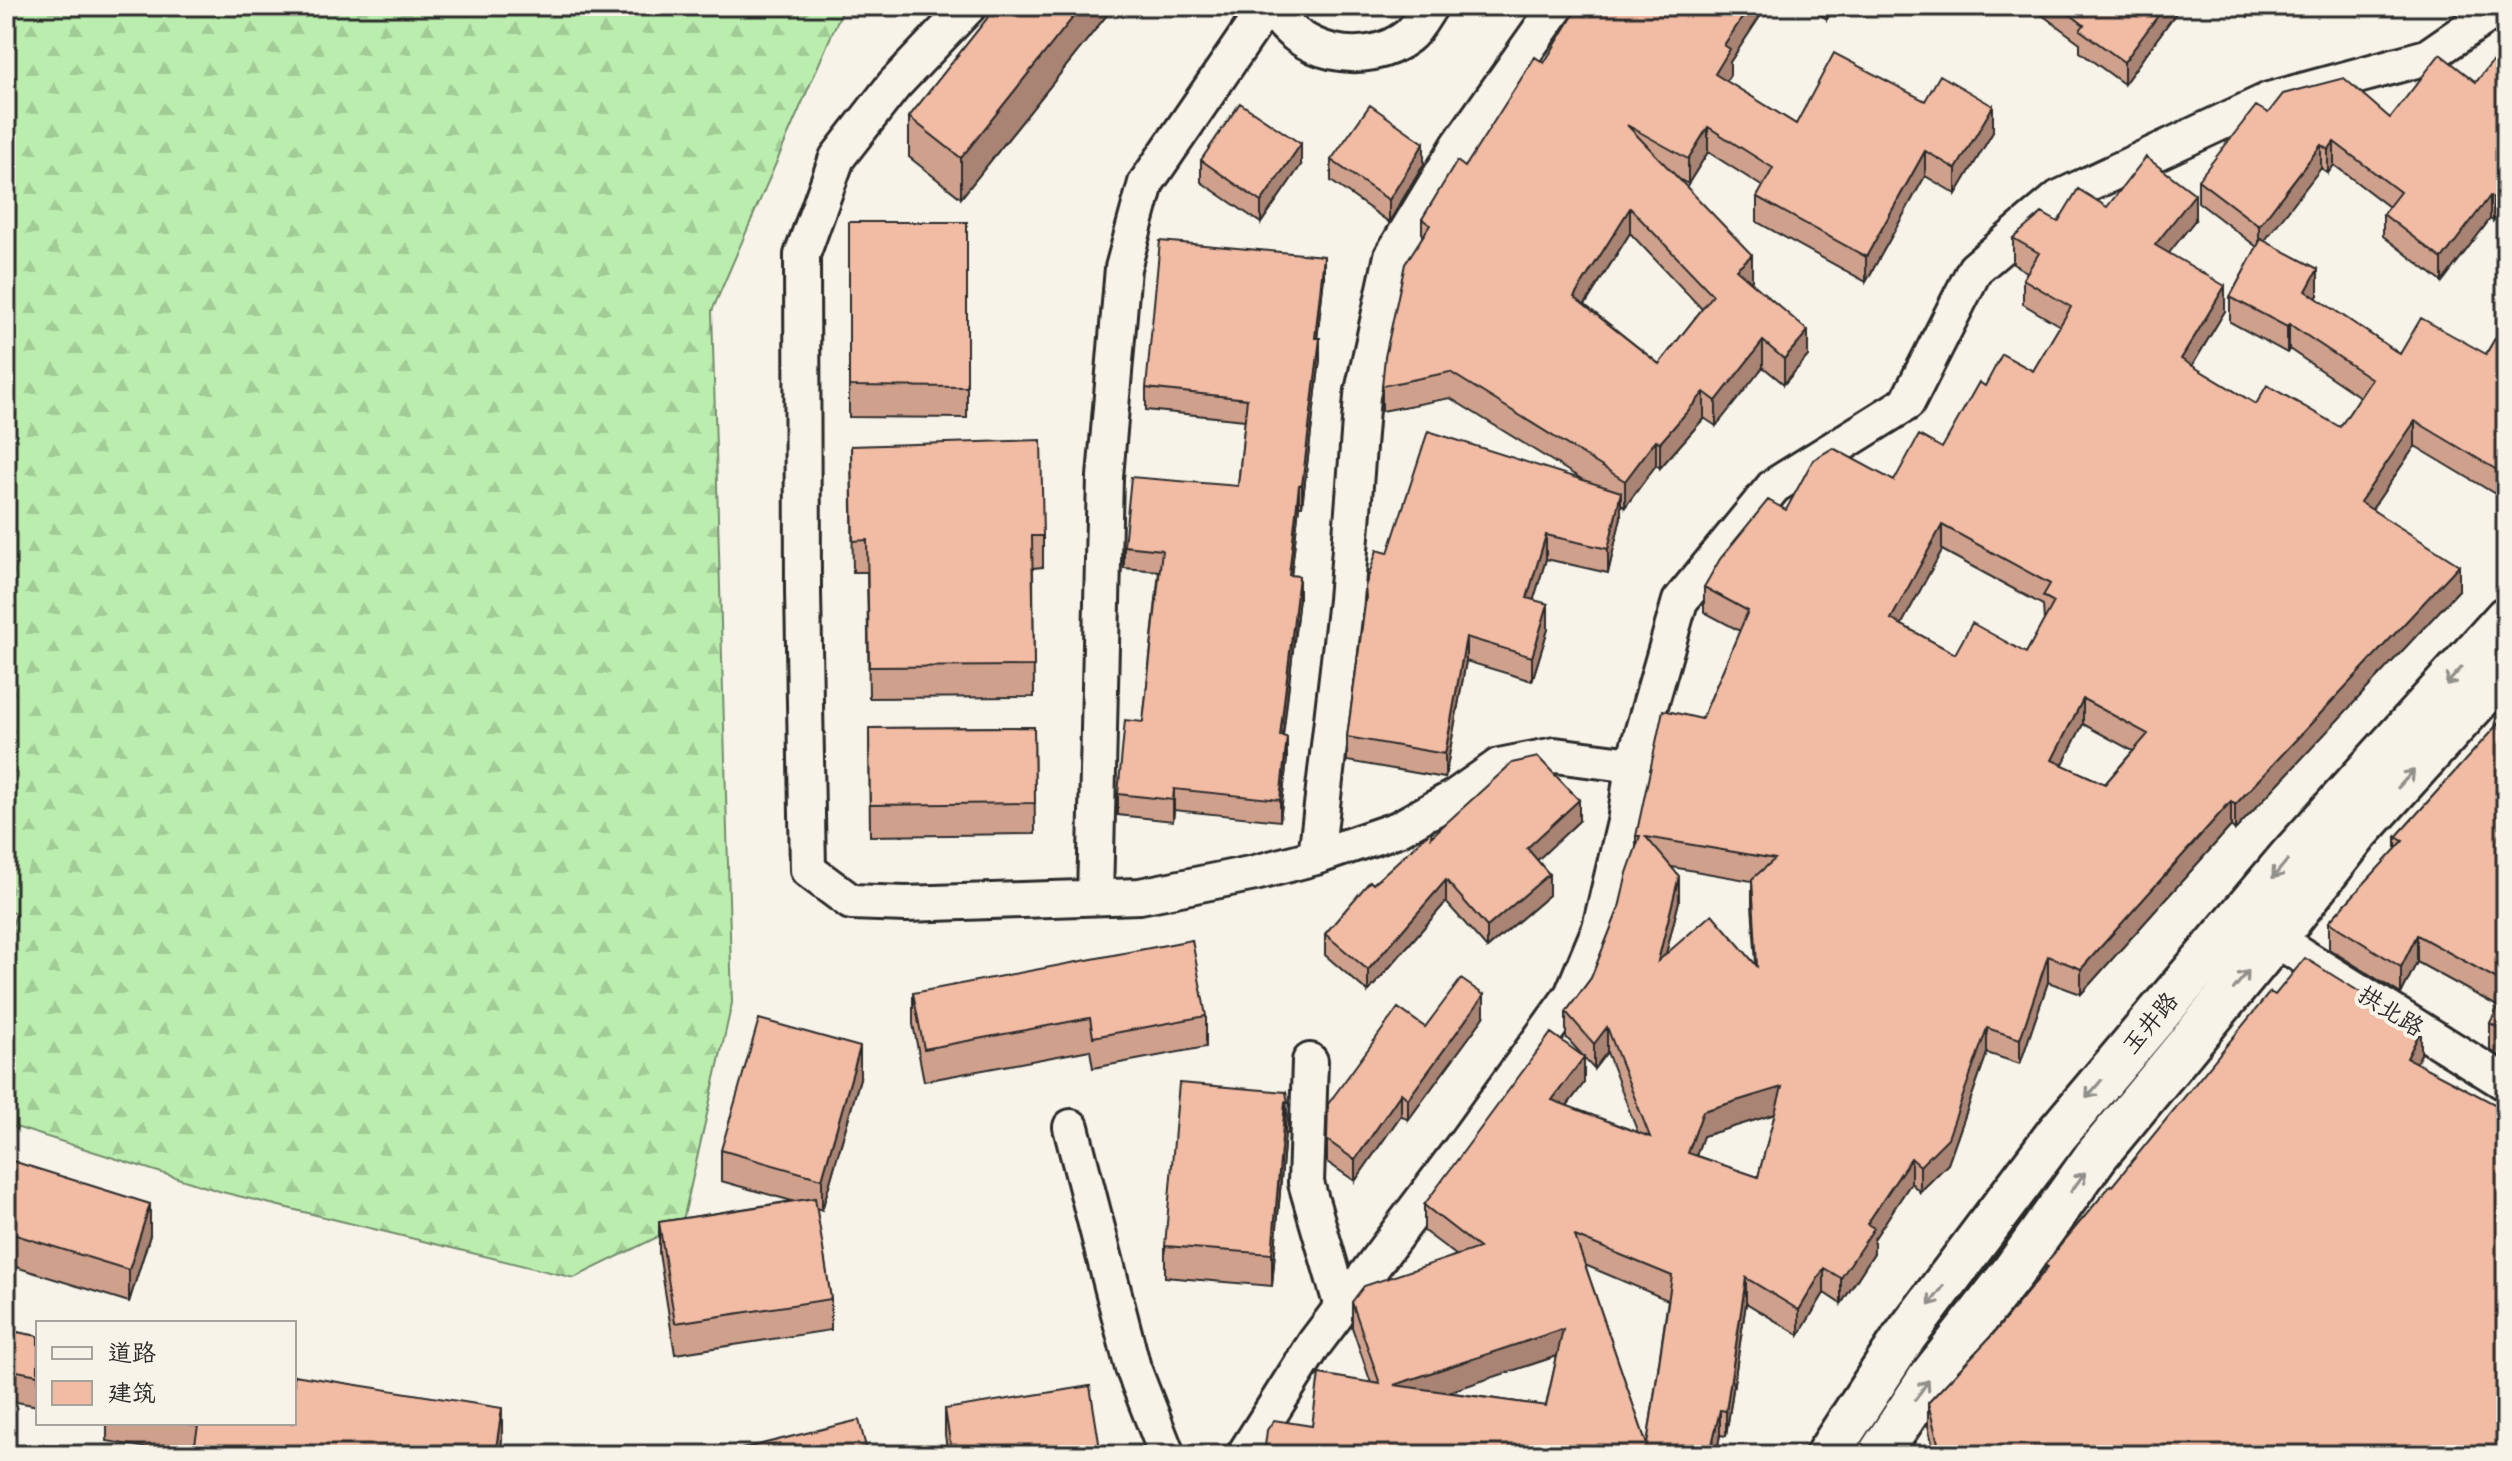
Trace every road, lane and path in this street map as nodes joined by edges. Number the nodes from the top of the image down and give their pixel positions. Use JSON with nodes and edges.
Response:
{"nodes":[{"id":1,"x":969,"y":6,"type":"edge"},
{"id":2,"x":1270,"y":6,"type":"edge"},
{"id":3,"x":1430,"y":6,"type":"edge"},
{"id":4,"x":1557,"y":6,"type":"edge"},
{"id":5,"x":2501,"y":6,"type":"edge"},
{"id":6,"x":2506,"y":618,"type":"edge"},
{"id":7,"x":2506,"y":669,"type":"edge"},
{"id":8,"x":1633,"y":765,"type":"junction"},
{"id":9,"x":1316,"y":857,"type":"junction"},
{"id":10,"x":1095,"y":897,"type":"junction"},
{"id":11,"x":2275,"y":939,"type":"junction"},
{"id":12,"x":1310,"y":1061,"type":"dead end"},
{"id":13,"x":2506,"y":1083,"type":"edge"},
{"id":14,"x":1071,"y":1127,"type":"dead end"},
{"id":15,"x":1342,"y":1307,"type":"junction"},
{"id":16,"x":1167,"y":1455,"type":"edge"},
{"id":17,"x":1244,"y":1455,"type":"edge"},
{"id":18,"x":1827,"y":1455,"type":"edge"},
{"id":19,"x":1879,"y":1455,"type":"edge"}],
"edges":[{"from":1,"to":10,"type":"street"},
{"from":2,"to":3,"type":"street"},
{"from":2,"to":10,"type":"street"},
{"from":4,"to":9,"type":"street"},
{"from":5,"to":8,"type":"street"},
{"from":6,"to":18,"type":"street","name":"玉井路","one_way":true},
{"from":11,"to":7,"type":"street","name":"玉井路","one_way":true},
{"from":8,"to":9,"type":"street"},
{"from":8,"to":15,"type":"street"},
{"from":9,"to":10,"type":"street"},
{"from":11,"to":13,"type":"street","name":"拱北路"},
{"from":19,"to":11,"type":"street","name":"玉井路","one_way":true},
{"from":12,"to":15,"type":"street"},
{"from":14,"to":16,"type":"street"},
{"from":15,"to":17,"type":"street"}]}
